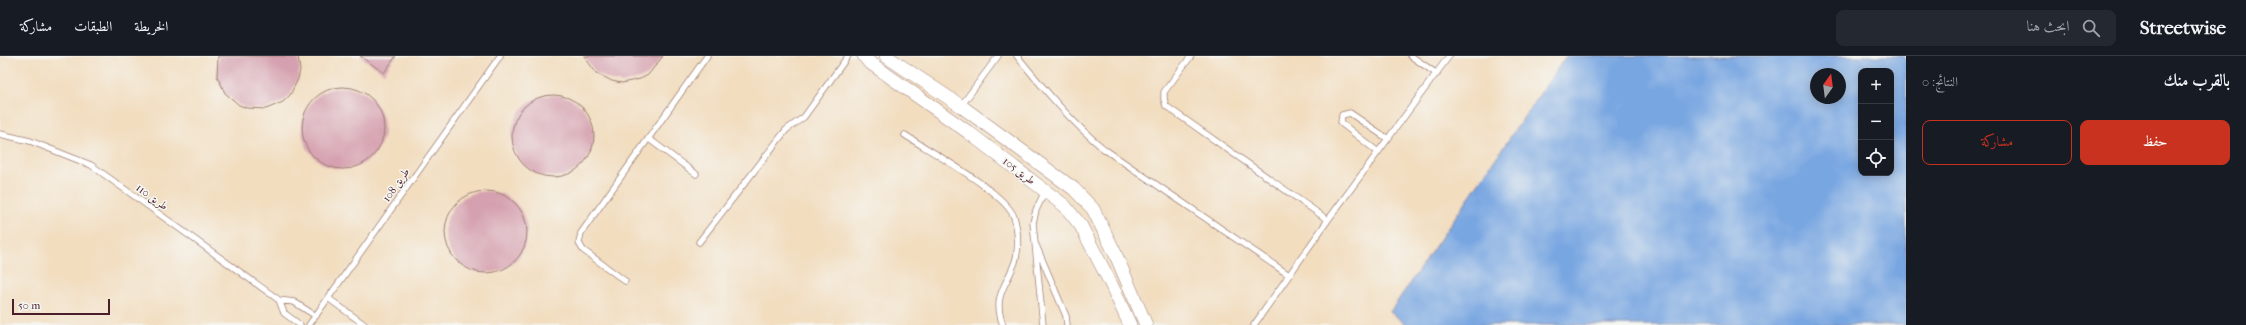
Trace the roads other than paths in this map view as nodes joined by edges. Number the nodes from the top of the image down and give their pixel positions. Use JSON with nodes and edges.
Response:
{"nodes":[{"id":1,"x":500,"y":56,"type":"edge"},
{"id":2,"x":707,"y":56,"type":"edge"},
{"id":3,"x":848,"y":56,"type":"edge"},
{"id":4,"x":864,"y":56,"type":"edge"},
{"id":5,"x":886,"y":56,"type":"edge"},
{"id":6,"x":998,"y":56,"type":"edge"},
{"id":7,"x":1017,"y":56,"type":"edge"},
{"id":8,"x":1191,"y":56,"type":"edge"},
{"id":9,"x":1411,"y":56,"type":"edge"},
{"id":10,"x":1449,"y":56,"type":"edge"},
{"id":11,"x":1437,"y":74,"type":"junction"},
{"id":12,"x":962,"y":106,"type":"junction"},
{"id":13,"x":977,"y":118,"type":"junction"},
{"id":14,"x":968,"y":132,"type":"junction"},
{"id":15,"x":0,"y":134,"type":"edge"},
{"id":16,"x":904,"y":135,"type":"dead end"},
{"id":17,"x":649,"y":139,"type":"junction"},
{"id":18,"x":1388,"y":140,"type":"junction"},
{"id":19,"x":1378,"y":152,"type":"junction"},
{"id":20,"x":696,"y":174,"type":"dead end"},
{"id":21,"x":1056,"y":175,"type":"junction"},
{"id":22,"x":1045,"y":190,"type":"junction"},
{"id":23,"x":1328,"y":220,"type":"junction"},
{"id":24,"x":1033,"y":239,"type":"junction"},
{"id":25,"x":699,"y":242,"type":"dead end"},
{"id":26,"x":1289,"y":275,"type":"junction"},
{"id":27,"x":624,"y":281,"type":"dead end"},
{"id":28,"x":328,"y":298,"type":"junction"},
{"id":29,"x":279,"y":300,"type":"junction"},
{"id":30,"x":316,"y":316,"type":"junction"},
{"id":31,"x":300,"y":325,"type":"edge"},
{"id":32,"x":309,"y":325,"type":"edge"},
{"id":33,"x":365,"y":325,"type":"edge"},
{"id":34,"x":1003,"y":325,"type":"edge"},
{"id":35,"x":1043,"y":325,"type":"edge"},
{"id":36,"x":1068,"y":325,"type":"edge"},
{"id":37,"x":1130,"y":325,"type":"edge"},
{"id":38,"x":1146,"y":325,"type":"edge"},
{"id":39,"x":1254,"y":325,"type":"edge"}],
"edges":[{"from":1,"to":28,"type":"lane","name":"طريق 108"},
{"from":2,"to":17,"type":"lane"},
{"from":3,"to":25,"type":"lane"},
{"from":4,"to":14,"type":"street","name":"طريق 105"},
{"from":5,"to":12,"type":"street","name":"طريق 105"},
{"from":6,"to":12,"type":"lane"},
{"from":7,"to":26,"type":"lane"},
{"from":8,"to":23,"type":"lane"},
{"from":9,"to":11,"type":"lane"},
{"from":10,"to":11,"type":"lane"},
{"from":11,"to":18,"type":"lane"},
{"from":12,"to":13,"type":"street","name":"طريق 105"},
{"from":13,"to":14,"type":"street"},
{"from":13,"to":21,"type":"street","name":"طريق 105"},
{"from":14,"to":22,"type":"street","name":"طريق 105"},
{"from":15,"to":29,"type":"lane","name":"طريق 110"},
{"from":16,"to":34,"type":"lane"},
{"from":17,"to":20,"type":"lane"},
{"from":17,"to":27,"type":"lane"},
{"from":18,"to":19,"type":"lane"},
{"from":18,"to":19,"type":"lane"},
{"from":19,"to":23,"type":"lane"},
{"from":21,"to":22,"type":"street"},
{"from":21,"to":38,"type":"street","name":"طريق 105"},
{"from":22,"to":24,"type":"lane"},
{"from":22,"to":37,"type":"street","name":"طريق 105"},
{"from":23,"to":26,"type":"lane"},
{"from":24,"to":35,"type":"lane"},
{"from":24,"to":36,"type":"lane"},
{"from":26,"to":39,"type":"lane"},
{"from":28,"to":30,"type":"lane","name":"طريق 108"},
{"from":28,"to":33,"type":"lane"},
{"from":29,"to":30,"type":"lane","name":"طريق 110"},
{"from":29,"to":31,"type":"lane","name":"طريق 110"},
{"from":30,"to":32,"type":"lane","name":"طريق 108"}]}
